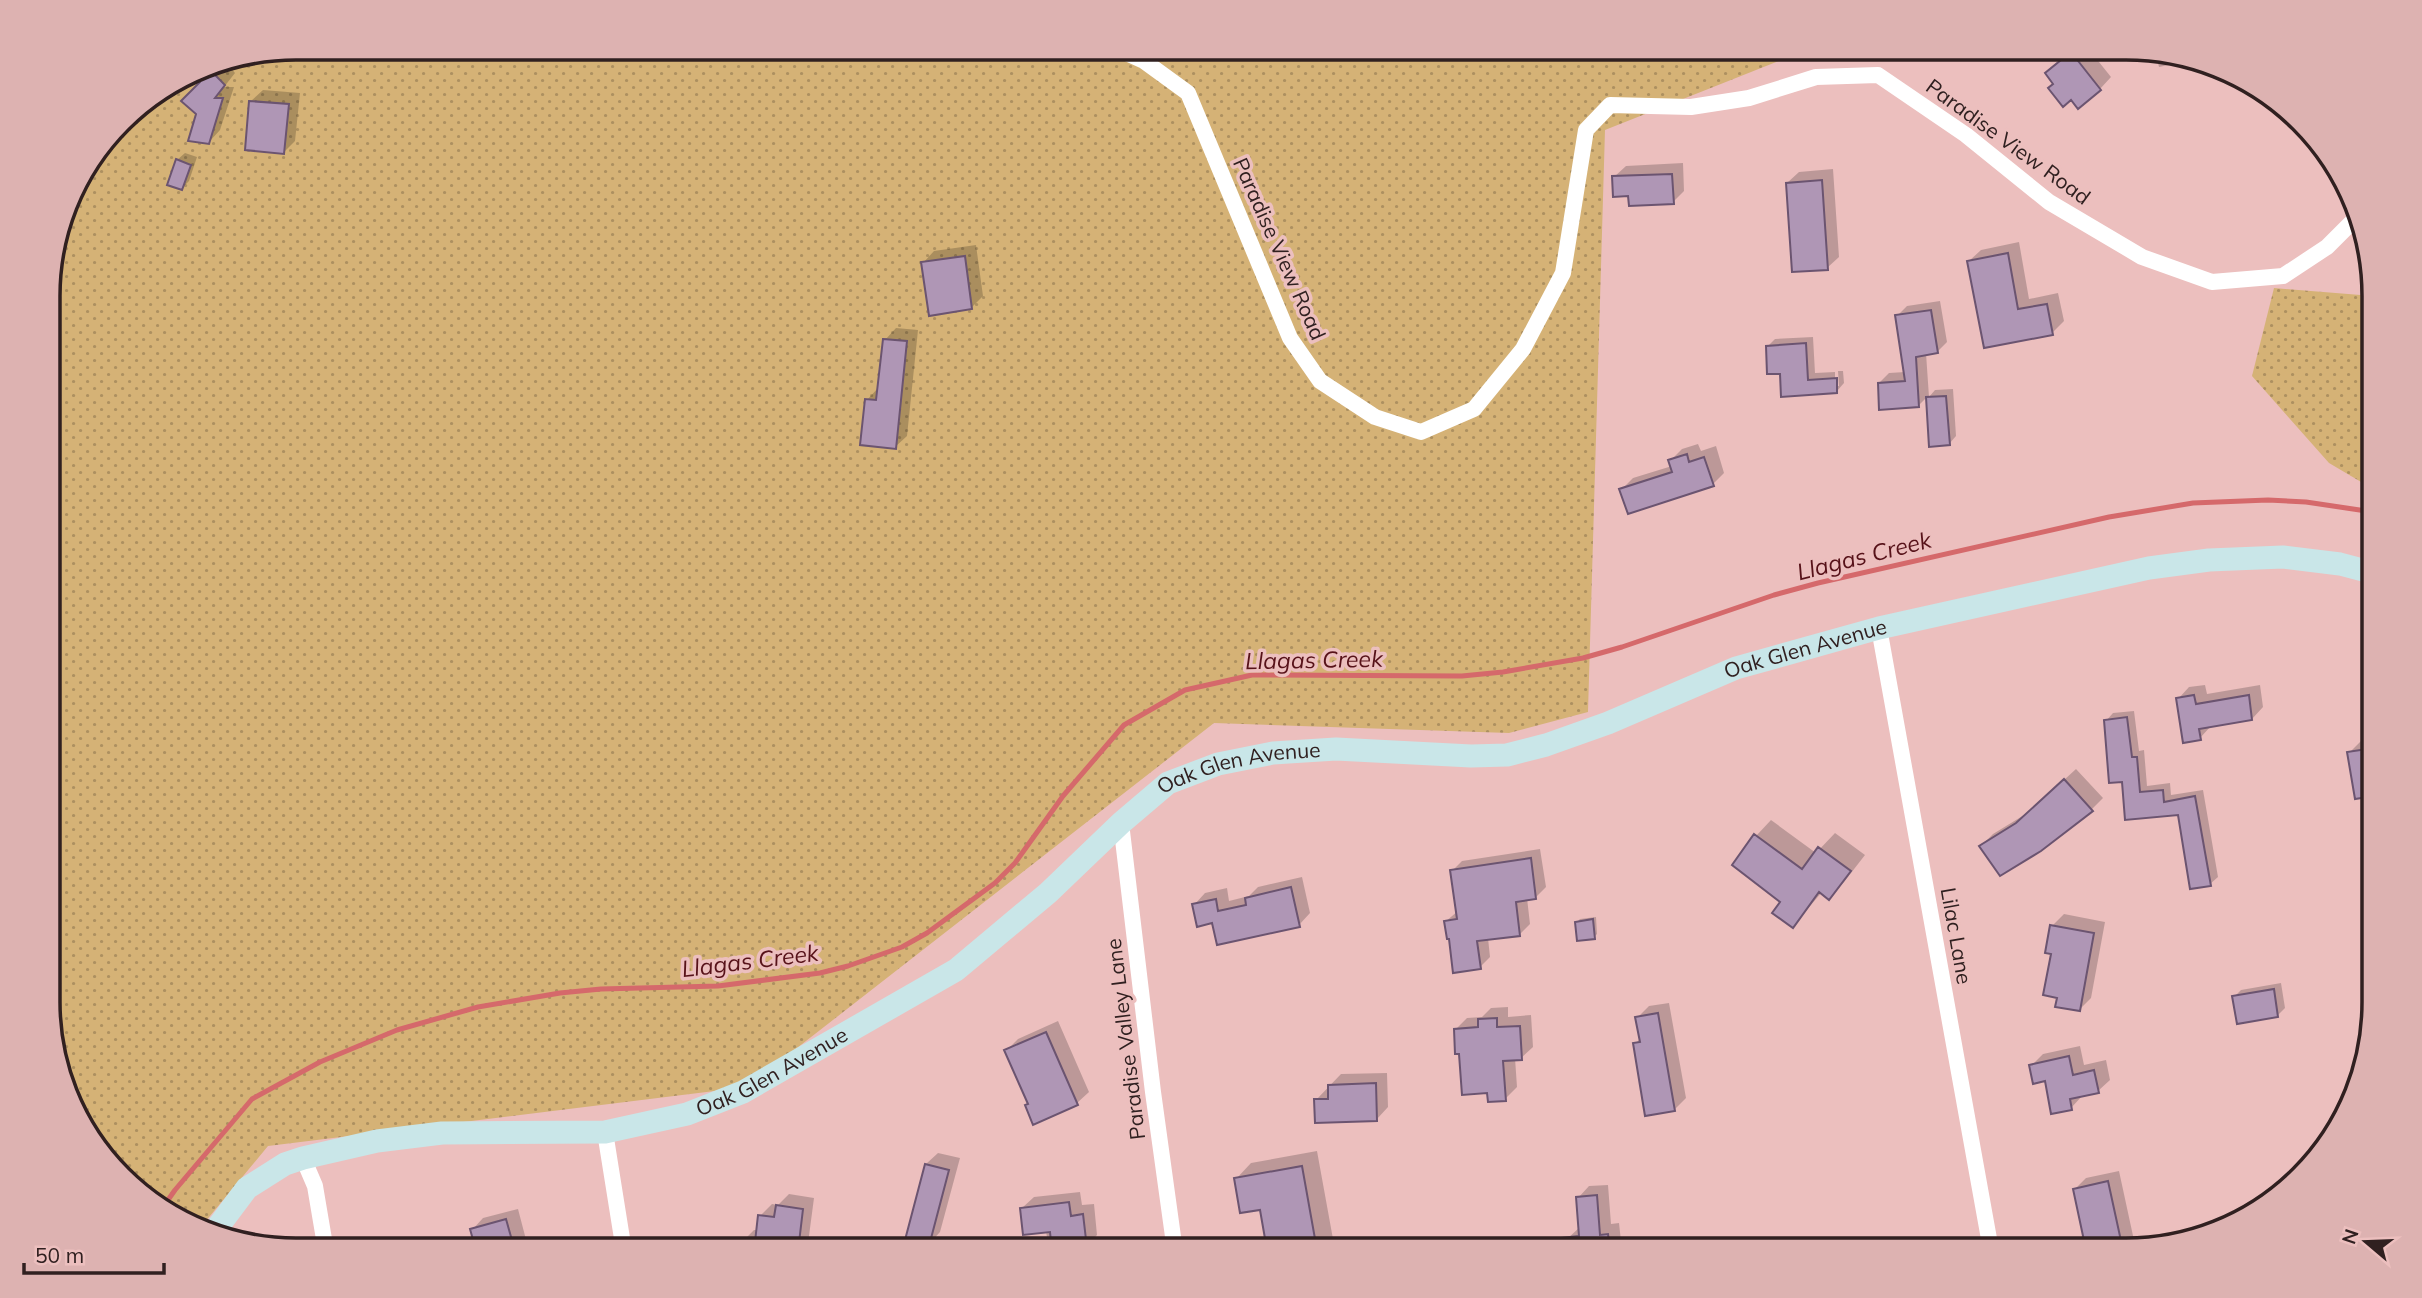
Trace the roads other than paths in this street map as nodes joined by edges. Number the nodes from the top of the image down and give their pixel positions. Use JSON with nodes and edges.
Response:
{"nodes":[{"id":1,"x":1142,"y":60,"type":"edge"},
{"id":2,"x":2351,"y":223,"type":"edge"},
{"id":3,"x":2362,"y":570,"type":"edge"},
{"id":4,"x":1879,"y":628,"type":"junction"},
{"id":5,"x":1121,"y":823,"type":"junction"},
{"id":6,"x":605,"y":1132,"type":"junction"},
{"id":7,"x":303,"y":1158,"type":"junction"},
{"id":8,"x":219,"y":1225,"type":"edge"},
{"id":9,"x":324,"y":1238,"type":"edge"},
{"id":10,"x":622,"y":1238,"type":"edge"},
{"id":11,"x":1173,"y":1238,"type":"edge"},
{"id":12,"x":1989,"y":1238,"type":"edge"}],
"edges":[{"from":1,"to":2,"type":"street","name":"Paradise View Road"},
{"from":3,"to":4,"type":"street","name":"Oak Glen Avenue"},
{"from":4,"to":5,"type":"street","name":"Oak Glen Avenue"},
{"from":4,"to":12,"type":"street","name":"Lilac Lane"},
{"from":5,"to":6,"type":"street","name":"Oak Glen Avenue"},
{"from":5,"to":11,"type":"street","name":"Paradise Valley Lane"},
{"from":6,"to":7,"type":"street","name":"Oak Glen Avenue"},
{"from":6,"to":10,"type":"street"},
{"from":7,"to":8,"type":"street","name":"Oak Glen Avenue"},
{"from":7,"to":9,"type":"street"}]}
